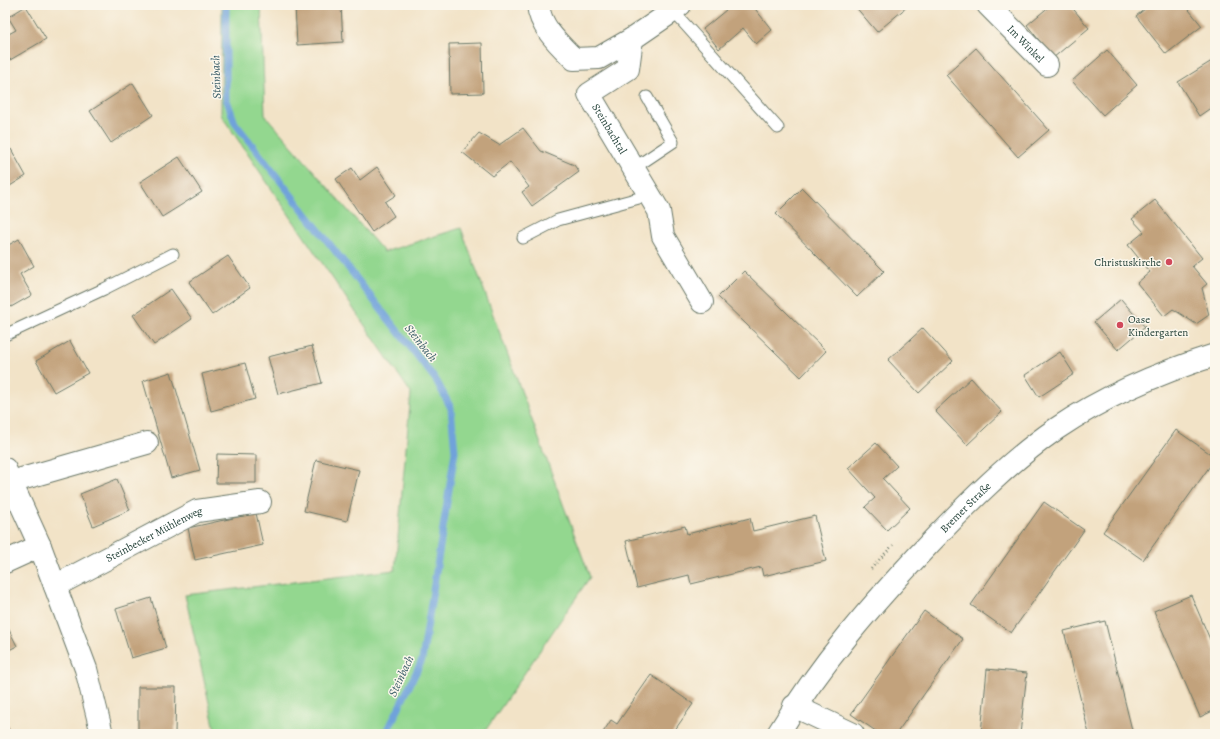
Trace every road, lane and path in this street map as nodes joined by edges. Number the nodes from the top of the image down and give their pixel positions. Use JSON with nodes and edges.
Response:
{"nodes":[{"id":1,"x":538,"y":5,"type":"edge"},
{"id":2,"x":988,"y":5,"type":"edge"},
{"id":3,"x":676,"y":8,"type":"edge"},
{"id":4,"x":632,"y":39,"type":"junction"},
{"id":5,"x":1047,"y":66,"type":"dead end"},
{"id":6,"x":647,"y":97,"type":"dead end"},
{"id":7,"x":778,"y":128,"type":"dead end"},
{"id":8,"x":634,"y":168,"type":"junction"},
{"id":9,"x":650,"y":195,"type":"junction"},
{"id":10,"x":523,"y":238,"type":"dead end"},
{"id":11,"x":173,"y":254,"type":"dead end"},
{"id":12,"x":702,"y":302,"type":"dead end"},
{"id":13,"x":5,"y":335,"type":"edge"},
{"id":14,"x":1215,"y":355,"type":"edge"},
{"id":15,"x":147,"y":443,"type":"dead end"},
{"id":16,"x":8,"y":475,"type":"edge"},
{"id":17,"x":260,"y":502,"type":"dead end"},
{"id":18,"x":40,"y":546,"type":"junction"},
{"id":19,"x":5,"y":562,"type":"edge"},
{"id":20,"x":55,"y":586,"type":"junction"},
{"id":21,"x":794,"y":706,"type":"junction"},
{"id":22,"x":102,"y":734,"type":"edge"},
{"id":23,"x":778,"y":734,"type":"edge"},
{"id":24,"x":852,"y":734,"type":"edge"}],
"edges":[{"from":1,"to":4,"type":"street"},
{"from":2,"to":5,"type":"street","name":"Im Winkel"},
{"from":3,"to":4,"type":"street"},
{"from":3,"to":7,"type":"lane"},
{"from":4,"to":8,"type":"street","name":"Steinbachtal"},
{"from":6,"to":8,"type":"lane"},
{"from":8,"to":9,"type":"street","name":"Steinbachtal"},
{"from":9,"to":10,"type":"lane"},
{"from":9,"to":12,"type":"street","name":"Steinbachtal"},
{"from":11,"to":13,"type":"lane"},
{"from":14,"to":21,"type":"street","name":"Bremer Straße"},
{"from":15,"to":16,"type":"street"},
{"from":16,"to":18,"type":"street"},
{"from":17,"to":20,"type":"street","name":"Steinbecker Mühlenweg"},
{"from":18,"to":19,"type":"street"},
{"from":18,"to":20,"type":"street"},
{"from":20,"to":22,"type":"street"},
{"from":21,"to":23,"type":"street","name":"Bremer Straße"},
{"from":21,"to":24,"type":"street"}]}
